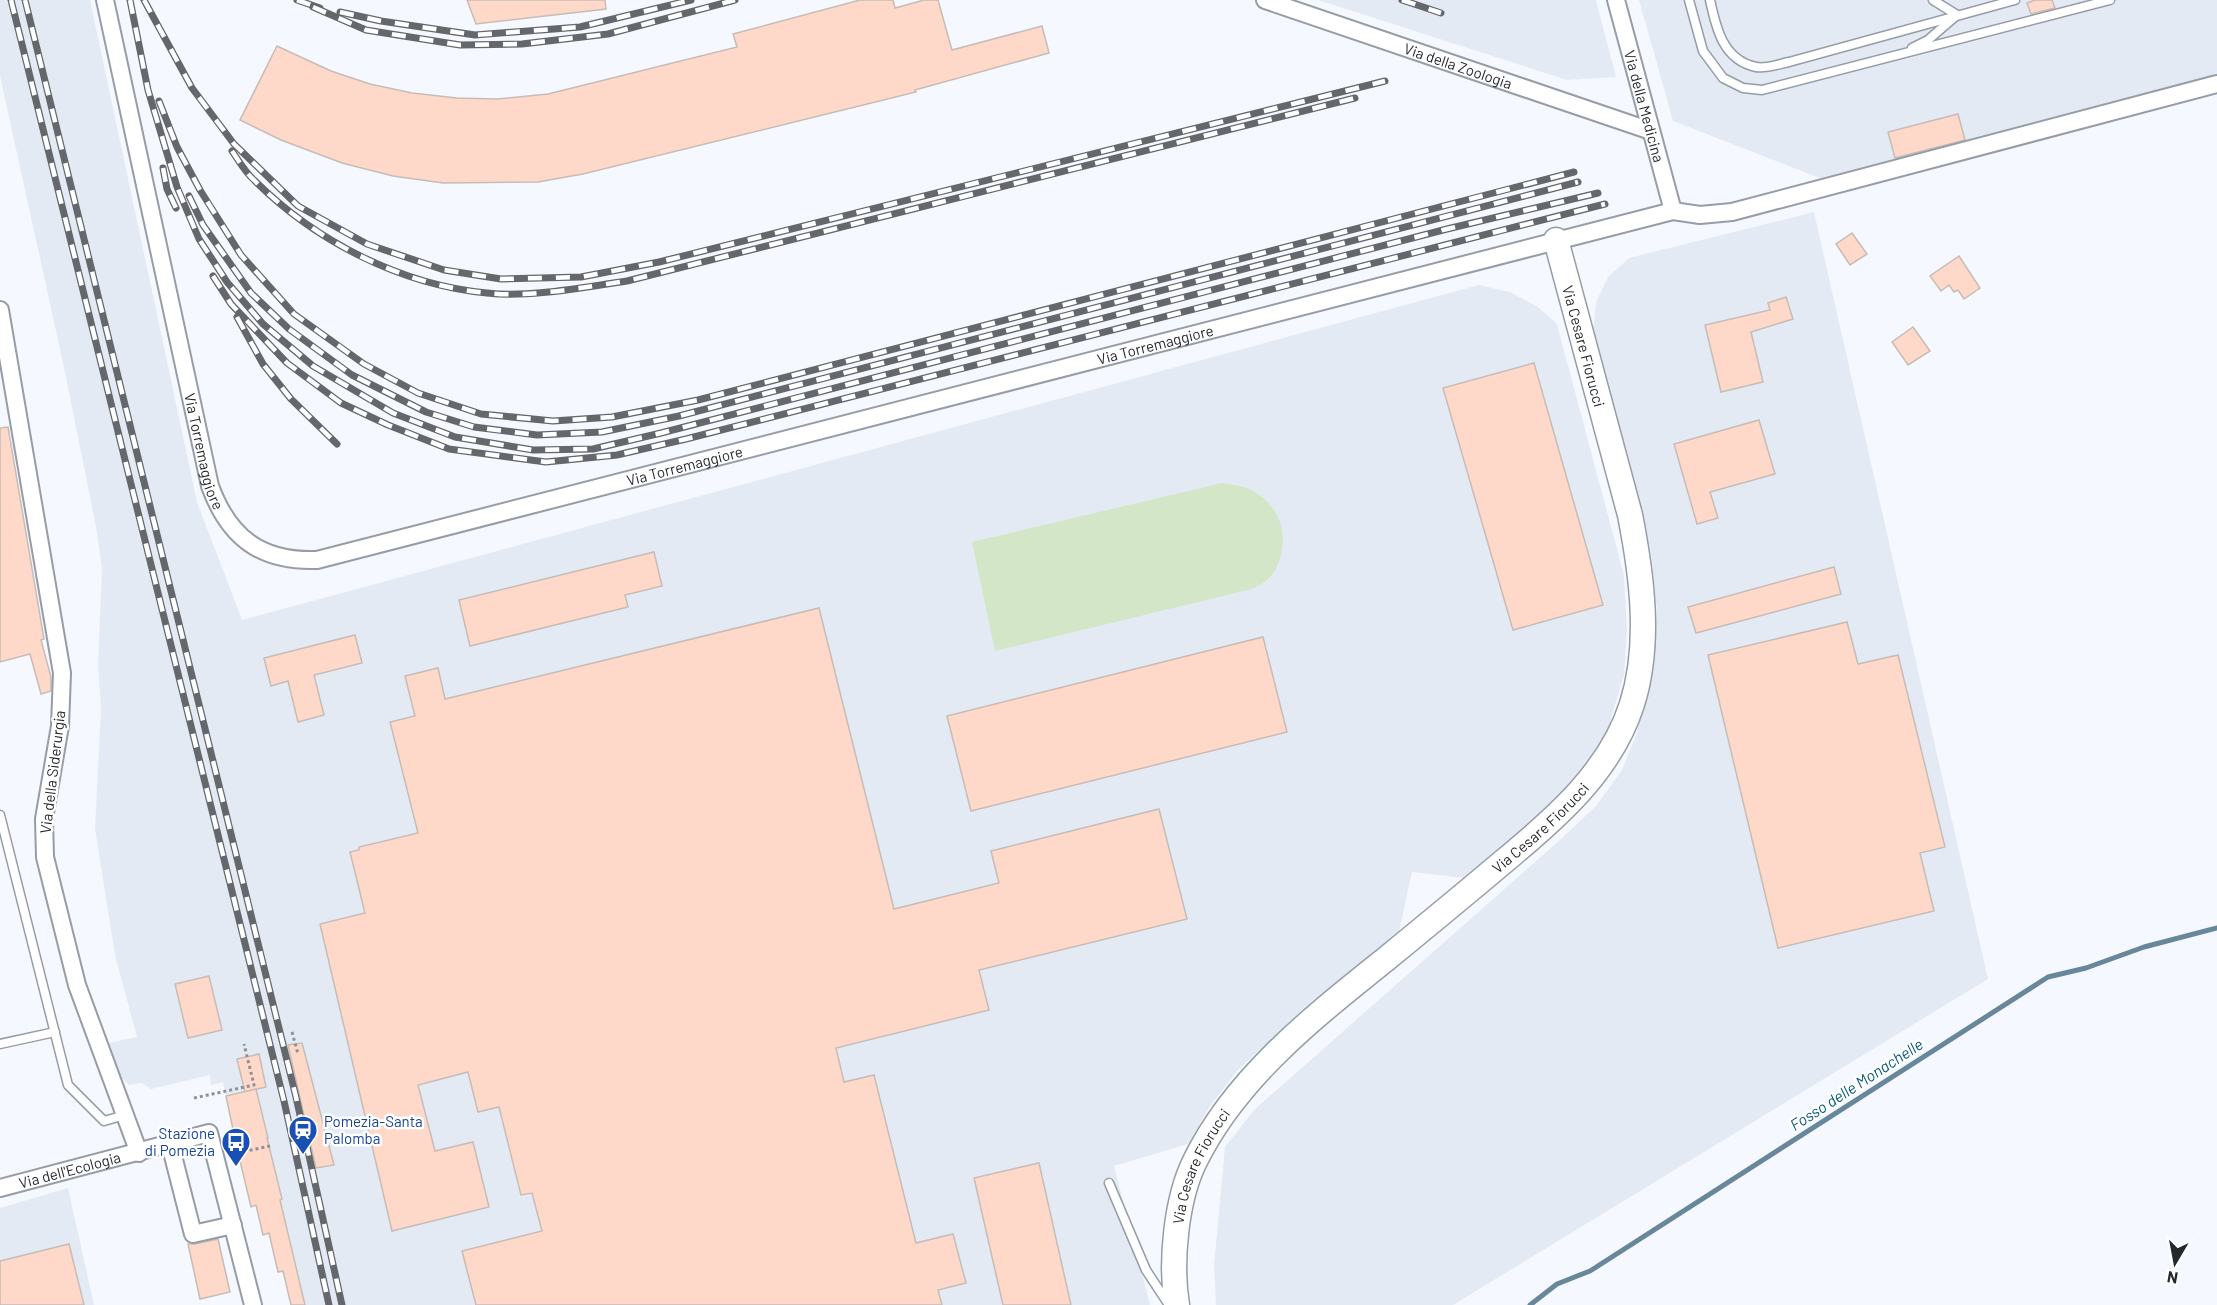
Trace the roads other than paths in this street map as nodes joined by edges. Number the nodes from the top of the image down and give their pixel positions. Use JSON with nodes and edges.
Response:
{"nodes":[{"id":1,"x":105,"y":0,"type":"edge"},
{"id":2,"x":1264,"y":0,"type":"edge"},
{"id":3,"x":1689,"y":0,"type":"edge"},
{"id":4,"x":1710,"y":0,"type":"edge"},
{"id":5,"x":1933,"y":0,"type":"edge"},
{"id":6,"x":2015,"y":0,"type":"edge"},
{"id":7,"x":2110,"y":0,"type":"edge"},
{"id":8,"x":1617,"y":2,"type":"edge"},
{"id":9,"x":1957,"y":15,"type":"junction"},
{"id":10,"x":1883,"y":59,"type":"junction"},
{"id":11,"x":2217,"y":84,"type":"edge"},
{"id":12,"x":1652,"y":131,"type":"junction"},
{"id":13,"x":1673,"y":211,"type":"junction"},
{"id":14,"x":1556,"y":240,"type":"junction"},
{"id":15,"x":0,"y":310,"type":"edge"},
{"id":16,"x":0,"y":814,"type":"edge"},
{"id":17,"x":55,"y":1032,"type":"junction"},
{"id":18,"x":0,"y":1044,"type":"edge"},
{"id":19,"x":125,"y":1115,"type":"junction"},
{"id":20,"x":170,"y":1144,"type":"junction"},
{"id":21,"x":139,"y":1153,"type":"junction"},
{"id":22,"x":1109,"y":1183,"type":"dead end"},
{"id":23,"x":0,"y":1188,"type":"edge"},
{"id":24,"x":233,"y":1225,"type":"junction"},
{"id":25,"x":253,"y":1305,"type":"edge"},
{"id":26,"x":1169,"y":1305,"type":"edge"},
{"id":27,"x":1177,"y":1305,"type":"edge"}],
"edges":[{"from":1,"to":14,"type":"street","name":"Via Torremaggiore"},
{"from":2,"to":12,"type":"street","name":"Via della Zoologia"},
{"from":3,"to":10,"type":"lane"},
{"from":4,"to":9,"type":"lane"},
{"from":5,"to":9,"type":"lane"},
{"from":6,"to":9,"type":"lane"},
{"from":7,"to":10,"type":"lane"},
{"from":8,"to":12,"type":"street","name":"Via della Medicina"},
{"from":9,"to":10,"type":"lane"},
{"from":11,"to":13,"type":"street"},
{"from":12,"to":13,"type":"street","name":"Via della Medicina"},
{"from":13,"to":14,"type":"street","name":"Via Torremaggiore"},
{"from":14,"to":27,"type":"street","name":"Via Cesare Fiorucci"},
{"from":15,"to":19,"type":"street","name":"Via della Siderurgia"},
{"from":16,"to":17,"type":"lane"},
{"from":17,"to":18,"type":"lane"},
{"from":17,"to":19,"type":"lane"},
{"from":19,"to":21,"type":"street","name":"Via della Siderurgia"},
{"from":20,"to":21,"type":"street","name":"Via dell'Ecologia"},
{"from":20,"to":24,"type":"street"},
{"from":20,"to":24,"type":"street","name":"Via dell'Ecologia"},
{"from":21,"to":23,"type":"street","name":"Via dell'Ecologia"},
{"from":22,"to":26,"type":"lane"},
{"from":24,"to":25,"type":"street"}]}
